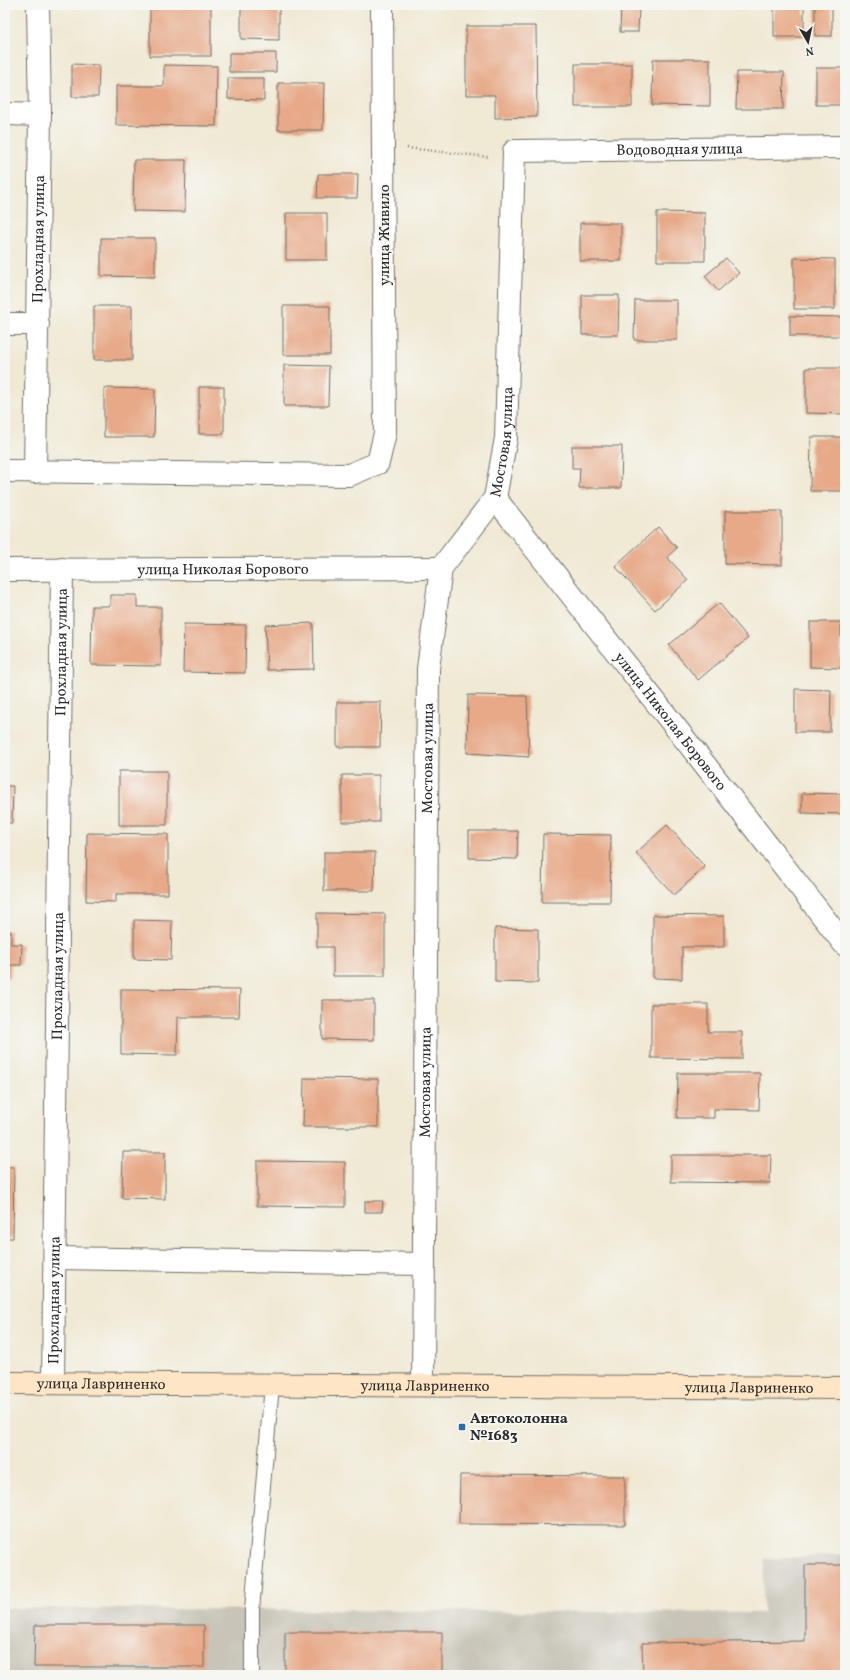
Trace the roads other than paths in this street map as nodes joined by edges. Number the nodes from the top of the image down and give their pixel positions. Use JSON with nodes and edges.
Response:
{"nodes":[{"id":1,"x":38,"y":5,"type":"edge"},
{"id":2,"x":382,"y":5,"type":"edge"},
{"id":3,"x":5,"y":114,"type":"edge"},
{"id":4,"x":40,"y":115,"type":"junction"},
{"id":5,"x":845,"y":147,"type":"edge"},
{"id":6,"x":514,"y":155,"type":"joint"},
{"id":7,"x":5,"y":324,"type":"edge"},
{"id":8,"x":38,"y":324,"type":"junction"},
{"id":9,"x":5,"y":471,"type":"edge"},
{"id":10,"x":36,"y":472,"type":"junction"},
{"id":11,"x":495,"y":498,"type":"junction"},
{"id":12,"x":441,"y":568,"type":"junction"},
{"id":13,"x":62,"y":569,"type":"junction"},
{"id":14,"x":5,"y":570,"type":"edge"},
{"id":15,"x":845,"y":945,"type":"edge"},
{"id":16,"x":55,"y":1258,"type":"junction"},
{"id":17,"x":424,"y":1264,"type":"junction"},
{"id":18,"x":5,"y":1383,"type":"edge"},
{"id":19,"x":54,"y":1383,"type":"junction"},
{"id":20,"x":272,"y":1385,"type":"junction"},
{"id":21,"x":424,"y":1385,"type":"junction"},
{"id":22,"x":845,"y":1388,"type":"edge"},
{"id":23,"x":252,"y":1675,"type":"edge"}],
"edges":[{"from":1,"to":4,"type":"street","name":"Прохладная улица"},
{"from":2,"to":10,"type":"street","name":"улица Живило"},
{"from":3,"to":4,"type":"street"},
{"from":4,"to":8,"type":"street","name":"Прохладная улица"},
{"from":5,"to":6,"type":"street","name":"Водоводная улица"},
{"from":6,"to":11,"type":"street","name":"Мостовая улица"},
{"from":7,"to":8,"type":"street"},
{"from":8,"to":10,"type":"street","name":"Прохладная улица"},
{"from":9,"to":10,"type":"street"},
{"from":11,"to":12,"type":"street","name":"Мостовая улица"},
{"from":11,"to":15,"type":"street","name":"улица Николая Борового"},
{"from":12,"to":13,"type":"street","name":"улица Николая Борового"},
{"from":12,"to":17,"type":"street","name":"Мостовая улица"},
{"from":13,"to":14,"type":"street","name":"улица Николая Борового"},
{"from":13,"to":16,"type":"street","name":"Прохладная улица"},
{"from":16,"to":17,"type":"street"},
{"from":16,"to":19,"type":"street","name":"Прохладная улица"},
{"from":17,"to":21,"type":"street","name":"Мостовая улица"},
{"from":18,"to":19,"type":"street","name":"улица Лавриненко"},
{"from":19,"to":20,"type":"street","name":"улица Лавриненко"},
{"from":20,"to":21,"type":"street","name":"улица Лавриненко"},
{"from":20,"to":23,"type":"lane"},
{"from":21,"to":22,"type":"street","name":"улица Лавриненко"}]}
